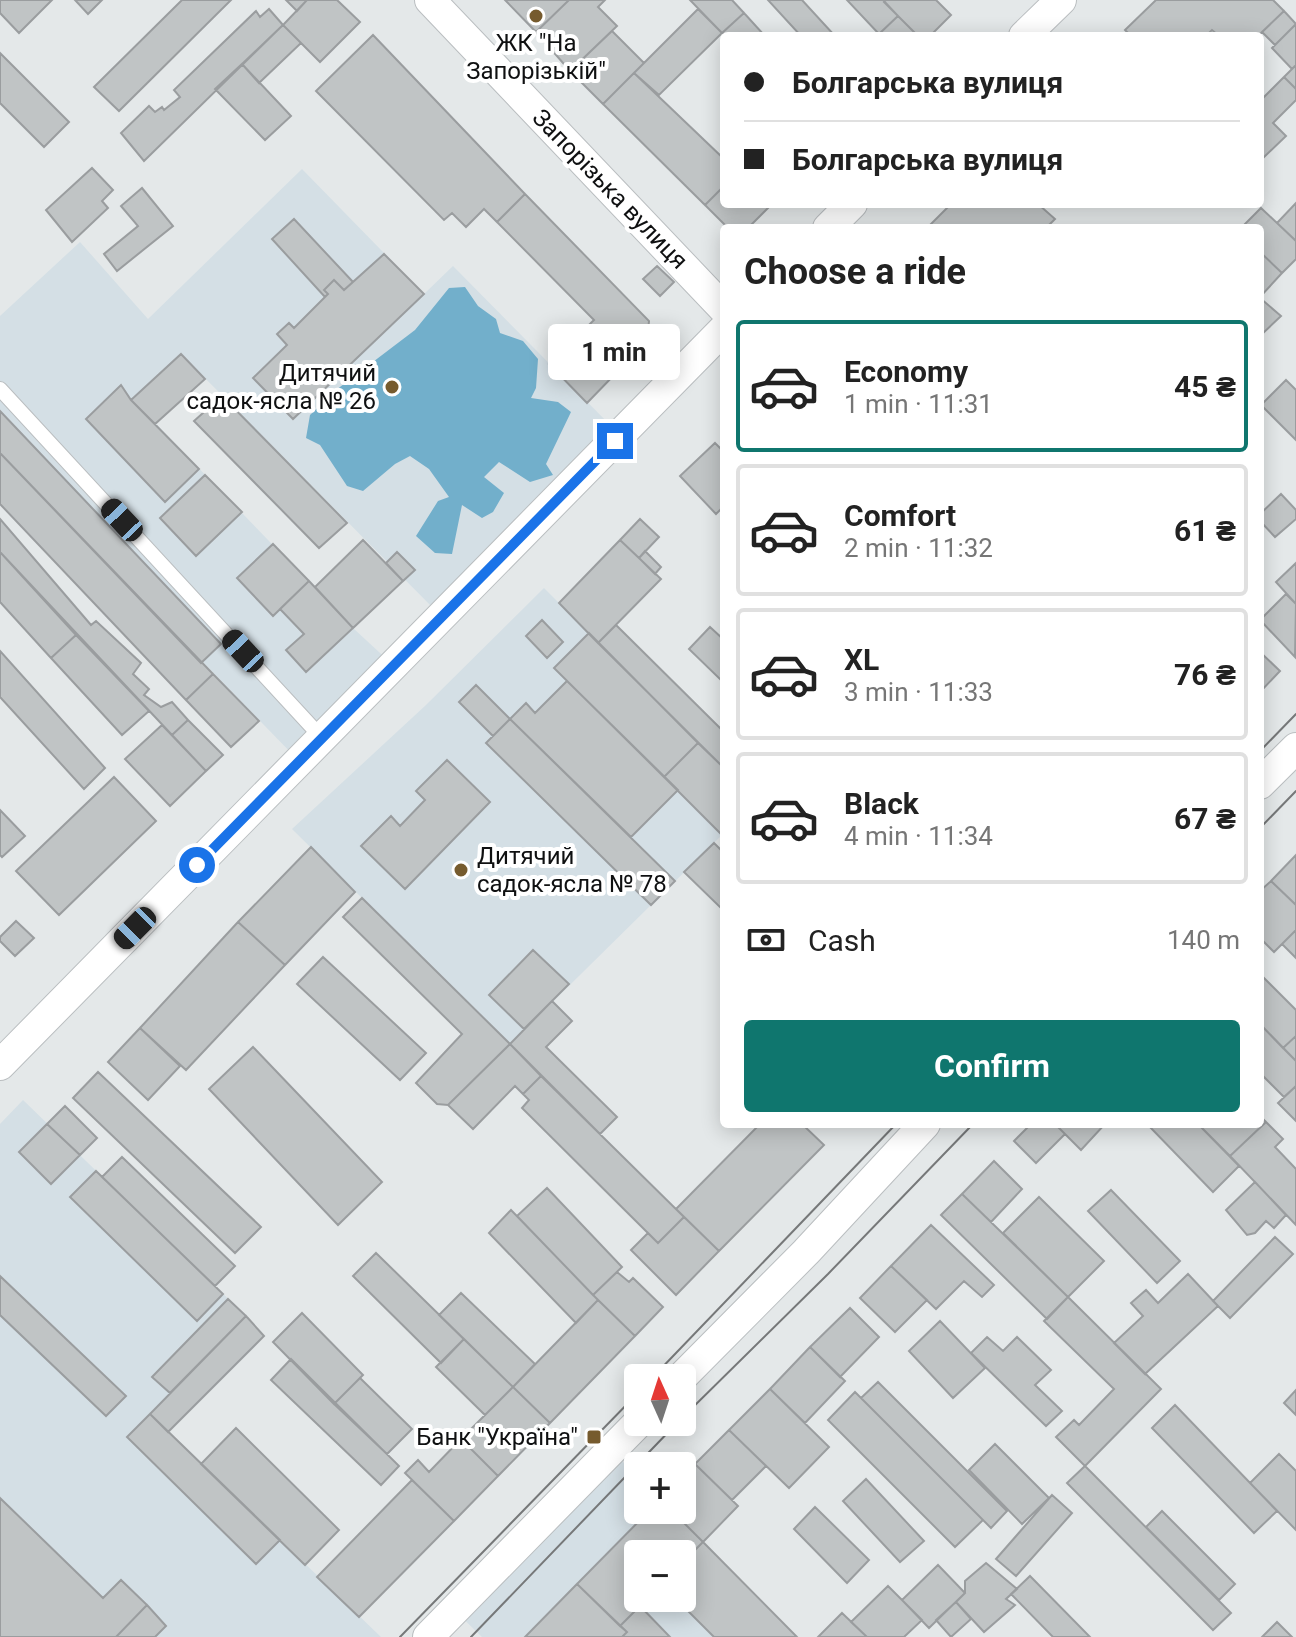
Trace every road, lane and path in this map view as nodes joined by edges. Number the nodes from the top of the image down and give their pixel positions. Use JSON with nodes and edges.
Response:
{"nodes":[{"id":1,"x":430,"y":0,"type":"edge"},
{"id":2,"x":1061,"y":0,"type":"edge"},
{"id":3,"x":1028,"y":32,"type":"edge"},
{"id":4,"x":848,"y":208,"type":"edge"},
{"id":5,"x":832,"y":224,"type":"edge"},
{"id":6,"x":720,"y":305,"type":"edge"},
{"id":7,"x":720,"y":333,"type":"edge"},
{"id":8,"x":0,"y":389,"type":"edge"},
{"id":9,"x":323,"y":739,"type":"junction"},
{"id":10,"x":1296,"y":748,"type":"edge"},
{"id":11,"x":1264,"y":780,"type":"edge"},
{"id":12,"x":0,"y":1065,"type":"edge"},
{"id":13,"x":921,"y":1128,"type":"edge"},
{"id":14,"x":695,"y":1364,"type":"edge"},
{"id":15,"x":625,"y":1436,"type":"edge"},
{"id":16,"x":428,"y":1637,"type":"edge"}],
"edges":[{"from":1,"to":6,"type":"street","name":"Запорізька вулиця"},
{"from":2,"to":3,"type":"street"},
{"from":4,"to":5,"type":"street"},
{"from":7,"to":9,"type":"street"},
{"from":8,"to":9,"type":"lane"},
{"from":9,"to":12,"type":"street"},
{"from":10,"to":11,"type":"street"},
{"from":13,"to":14,"type":"street"},
{"from":15,"to":16,"type":"street"}]}
